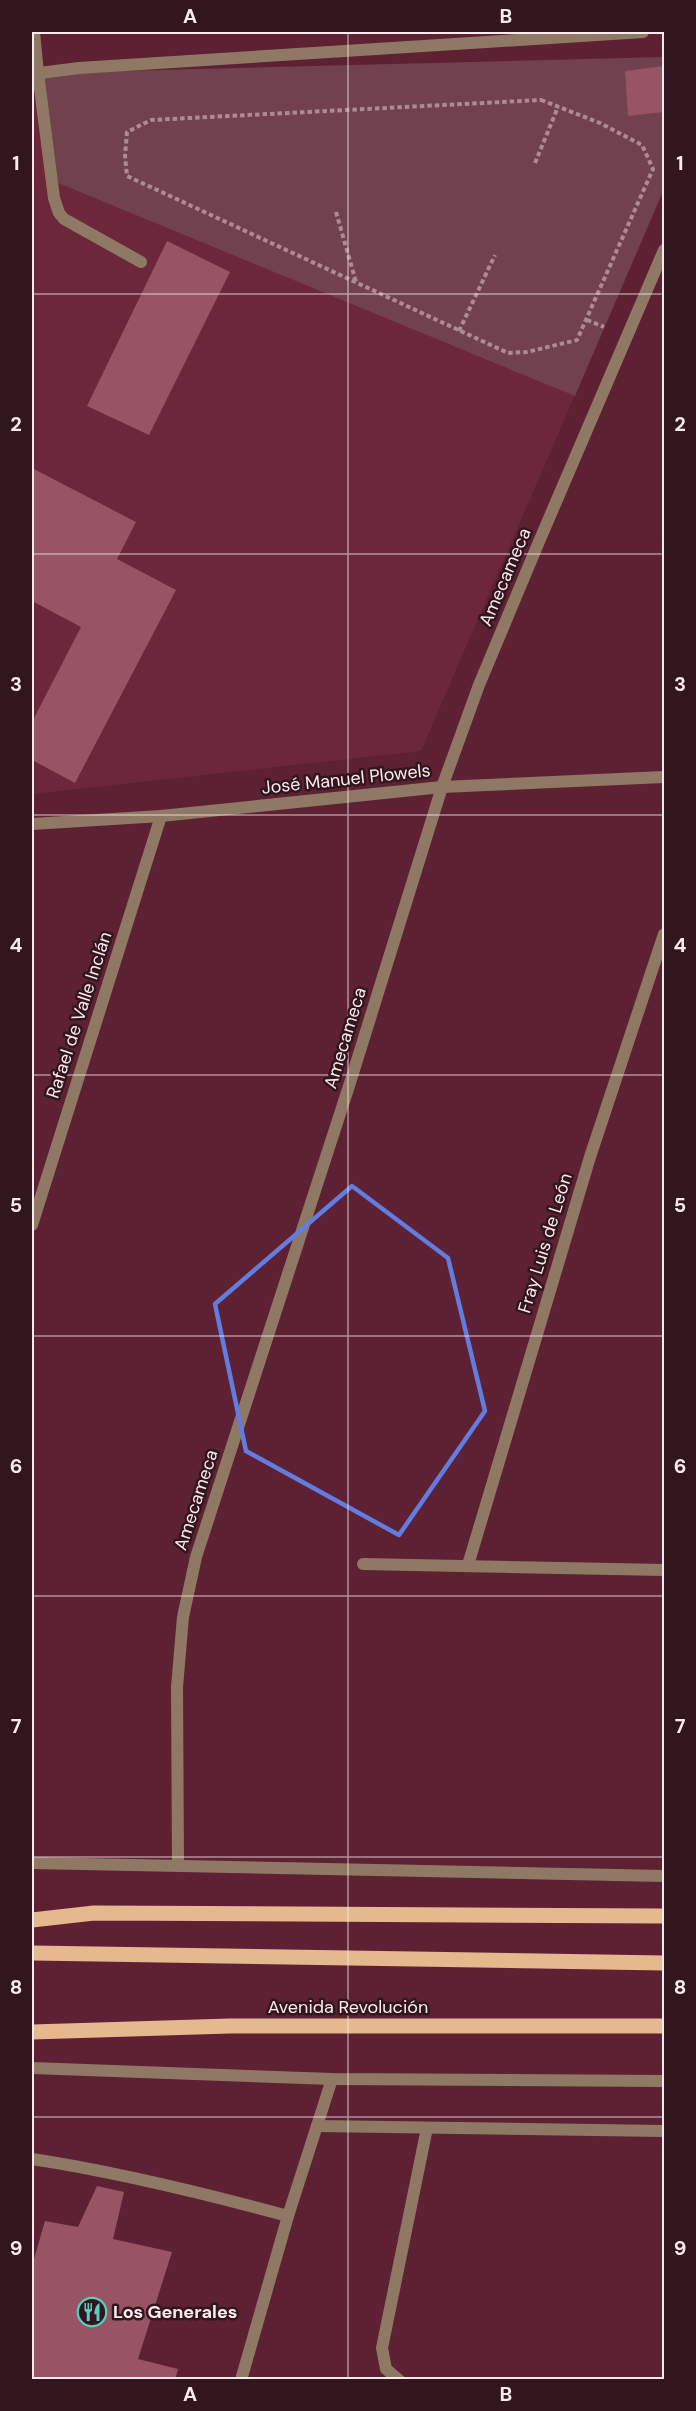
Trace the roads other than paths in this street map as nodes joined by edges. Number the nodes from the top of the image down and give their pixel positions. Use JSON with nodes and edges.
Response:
{"nodes":[{"id":1,"x":34,"y":32,"type":"edge"},
{"id":2,"x":643,"y":32,"type":"edge"},
{"id":3,"x":35,"y":74,"type":"edge"},
{"id":4,"x":664,"y":250,"type":"edge"},
{"id":5,"x":141,"y":262,"type":"dead end"},
{"id":6,"x":664,"y":777,"type":"edge"},
{"id":7,"x":442,"y":787,"type":"junction"},
{"id":8,"x":161,"y":816,"type":"junction"},
{"id":9,"x":32,"y":824,"type":"edge"},
{"id":10,"x":664,"y":934,"type":"edge"},
{"id":11,"x":32,"y":1225,"type":"edge"},
{"id":12,"x":363,"y":1564,"type":"dead end"},
{"id":13,"x":468,"y":1565,"type":"junction"},
{"id":14,"x":664,"y":1570,"type":"edge"},
{"id":15,"x":32,"y":1863,"type":"edge"},
{"id":16,"x":178,"y":1865,"type":"junction"},
{"id":17,"x":664,"y":1876,"type":"edge"},
{"id":18,"x":664,"y":1916,"type":"edge"},
{"id":19,"x":32,"y":1920,"type":"edge"},
{"id":20,"x":32,"y":1953,"type":"edge"},
{"id":21,"x":664,"y":1963,"type":"edge"},
{"id":22,"x":664,"y":2026,"type":"edge"},
{"id":23,"x":32,"y":2032,"type":"edge"},
{"id":24,"x":32,"y":2068,"type":"edge"},
{"id":25,"x":332,"y":2079,"type":"junction"},
{"id":26,"x":664,"y":2081,"type":"edge"},
{"id":27,"x":317,"y":2126,"type":"junction"},
{"id":28,"x":427,"y":2128,"type":"junction"},
{"id":29,"x":664,"y":2131,"type":"edge"},
{"id":30,"x":32,"y":2159,"type":"edge"},
{"id":31,"x":288,"y":2216,"type":"junction"},
{"id":32,"x":241,"y":2379,"type":"edge"},
{"id":33,"x":399,"y":2379,"type":"edge"}],
"edges":[{"from":1,"to":3,"type":"street"},
{"from":2,"to":3,"type":"street"},
{"from":3,"to":5,"type":"street"},
{"from":4,"to":7,"type":"street","name":"Amecameca"},
{"from":6,"to":7,"type":"street","name":"José Manuel Plowels"},
{"from":7,"to":8,"type":"street","name":"José Manuel Plowels"},
{"from":7,"to":16,"type":"street","name":"Amecameca"},
{"from":8,"to":9,"type":"street","name":"José Manuel Plowels"},
{"from":8,"to":11,"type":"street","name":"Rafael de Valle Inclán"},
{"from":10,"to":13,"type":"street","name":"Fray Luis de León"},
{"from":12,"to":13,"type":"street"},
{"from":13,"to":14,"type":"street"},
{"from":15,"to":16,"type":"street"},
{"from":16,"to":17,"type":"street"},
{"from":18,"to":19,"type":"main road"},
{"from":20,"to":21,"type":"main road"},
{"from":22,"to":23,"type":"main road","name":"Avenida Revolución"},
{"from":24,"to":25,"type":"street"},
{"from":25,"to":26,"type":"street"},
{"from":25,"to":27,"type":"street"},
{"from":27,"to":28,"type":"street"},
{"from":27,"to":31,"type":"street"},
{"from":28,"to":29,"type":"street"},
{"from":28,"to":33,"type":"street"},
{"from":30,"to":31,"type":"street"},
{"from":31,"to":32,"type":"street"}]}
